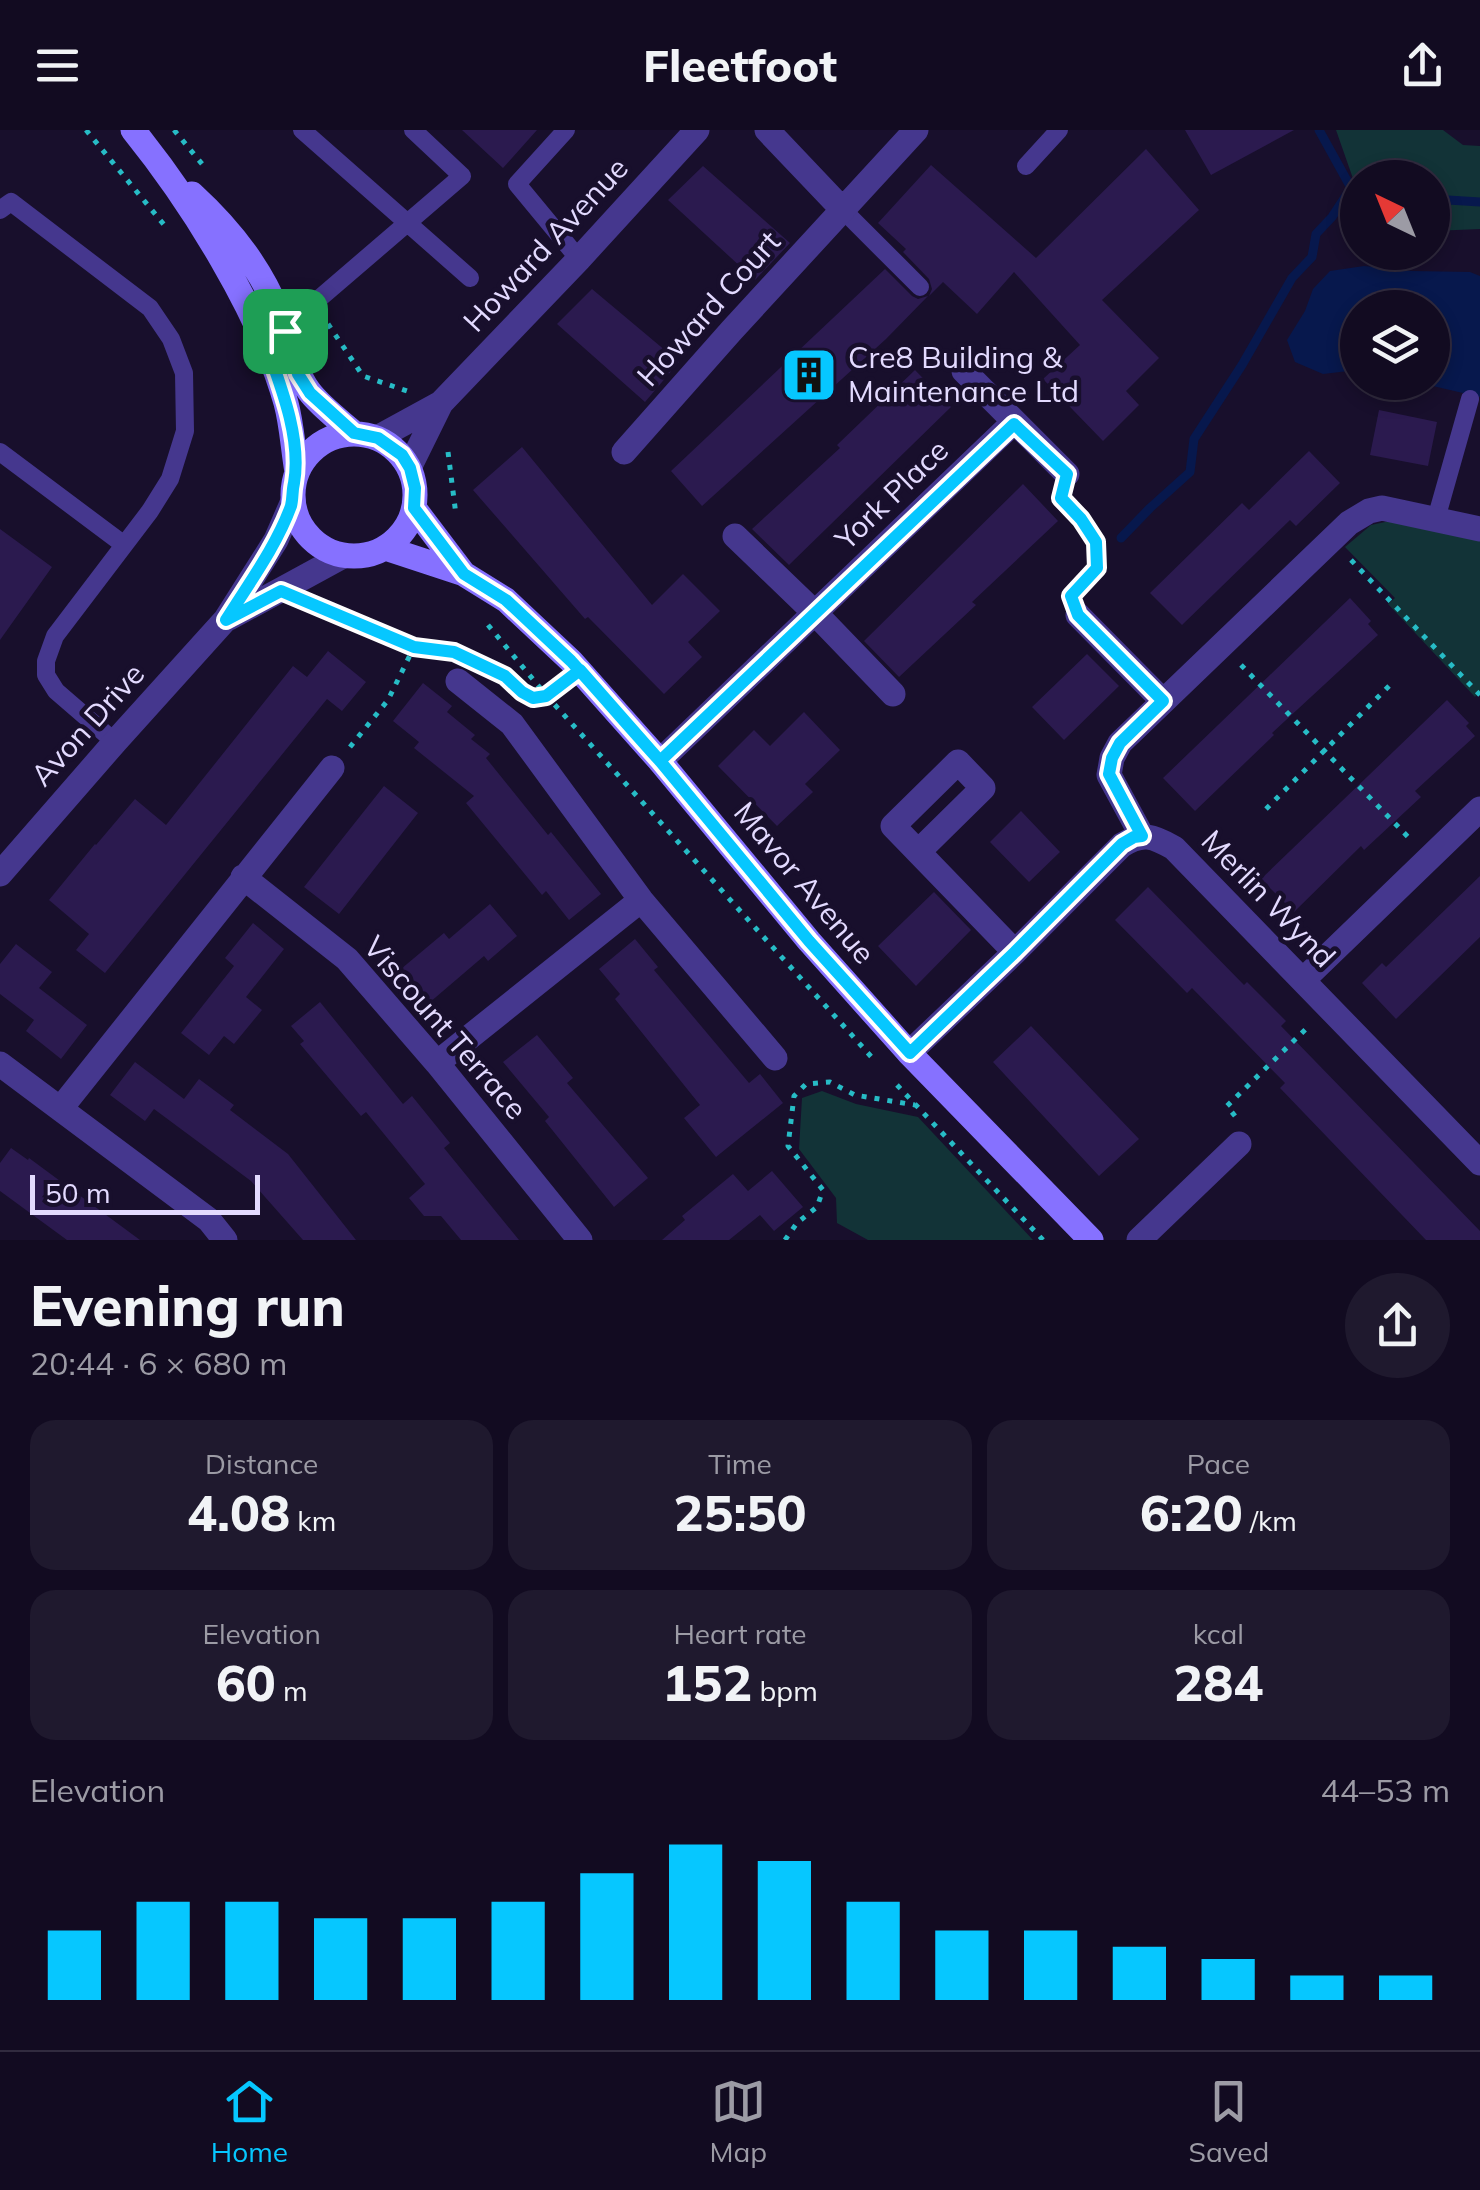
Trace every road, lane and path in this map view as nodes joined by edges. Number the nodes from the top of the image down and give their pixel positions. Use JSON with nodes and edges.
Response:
{"nodes":[{"id":1,"x":133,"y":130,"type":"edge"},
{"id":2,"x":302,"y":130,"type":"edge"},
{"id":3,"x":413,"y":130,"type":"edge"},
{"id":4,"x":566,"y":130,"type":"edge"},
{"id":5,"x":697,"y":130,"type":"edge"},
{"id":6,"x":767,"y":130,"type":"edge"},
{"id":7,"x":916,"y":130,"type":"edge"},
{"id":8,"x":1059,"y":130,"type":"edge"},
{"id":9,"x":1026,"y":166,"type":"dead end"},
{"id":10,"x":0,"y":210,"type":"edge"},
{"id":11,"x":843,"y":210,"type":"junction"},
{"id":12,"x":410,"y":223,"type":"junction"},
{"id":13,"x":579,"y":259,"type":"junction"},
{"id":14,"x":470,"y":278,"type":"dead end"},
{"id":15,"x":920,"y":287,"type":"dead end"},
{"id":16,"x":275,"y":336,"type":"junction"},
{"id":17,"x":964,"y":371,"type":"dead end"},
{"id":18,"x":1470,"y":400,"type":"dead end"},
{"id":19,"x":441,"y":403,"type":"junction"},
{"id":20,"x":1014,"y":424,"type":"junction"},
{"id":21,"x":366,"y":436,"type":"junction"},
{"id":22,"x":0,"y":452,"type":"edge"},
{"id":23,"x":624,"y":452,"type":"dead end"},
{"id":24,"x":410,"y":468,"type":"junction"},
{"id":25,"x":296,"y":472,"type":"junction"},
{"id":26,"x":1067,"y":474,"type":"joint"},
{"id":27,"x":292,"y":501,"type":"junction"},
{"id":28,"x":414,"y":508,"type":"junction"},
{"id":29,"x":1436,"y":519,"type":"junction"},
{"id":30,"x":1480,"y":529,"type":"edge"},
{"id":31,"x":734,"y":536,"type":"dead end"},
{"id":32,"x":1332,"y":540,"type":"junction"},
{"id":33,"x":123,"y":544,"type":"junction"},
{"id":34,"x":385,"y":548,"type":"junction"},
{"id":35,"x":344,"y":556,"type":"junction"},
{"id":36,"x":464,"y":574,"type":"junction"},
{"id":37,"x":281,"y":591,"type":"junction"},
{"id":38,"x":815,"y":613,"type":"junction"},
{"id":39,"x":1078,"y":615,"type":"joint"},
{"id":40,"x":226,"y":620,"type":"junction"},
{"id":41,"x":1222,"y":644,"type":"junction"},
{"id":42,"x":414,"y":647,"type":"junction"},
{"id":43,"x":484,"y":666,"type":"dead end"},
{"id":44,"x":463,"y":670,"type":"joint"},
{"id":45,"x":580,"y":670,"type":"junction"},
{"id":46,"x":1390,"y":685,"type":"dead end"},
{"id":47,"x":893,"y":694,"type":"dead end"},
{"id":48,"x":1480,"y":695,"type":"edge"},
{"id":49,"x":1163,"y":701,"type":"junction"},
{"id":50,"x":114,"y":742,"type":"junction"},
{"id":51,"x":1324,"y":751,"type":"junction"},
{"id":52,"x":660,"y":761,"type":"junction"},
{"id":53,"x":332,"y":768,"type":"joint"},
{"id":54,"x":1266,"y":808,"type":"dead end"},
{"id":55,"x":1480,"y":809,"type":"edge"},
{"id":56,"x":1142,"y":836,"type":"junction"},
{"id":57,"x":918,"y":852,"type":"dead end"},
{"id":58,"x":1428,"y":859,"type":"junction"},
{"id":59,"x":0,"y":874,"type":"edge"},
{"id":60,"x":244,"y":877,"type":"junction"},
{"id":61,"x":641,"y":900,"type":"junction"},
{"id":62,"x":1015,"y":952,"type":"junction"},
{"id":63,"x":1303,"y":980,"type":"junction"},
{"id":64,"x":1328,"y":1007,"type":"junction"},
{"id":65,"x":910,"y":1053,"type":"junction"},
{"id":66,"x":775,"y":1058,"type":"dead end"},
{"id":67,"x":437,"y":1063,"type":"junction"},
{"id":68,"x":0,"y":1064,"type":"edge"},
{"id":69,"x":938,"y":1083,"type":"junction"},
{"id":70,"x":60,"y":1108,"type":"junction"},
{"id":71,"x":1239,"y":1144,"type":"joint"},
{"id":72,"x":1480,"y":1163,"type":"edge"},
{"id":73,"x":225,"y":1240,"type":"edge"},
{"id":74,"x":580,"y":1240,"type":"edge"},
{"id":75,"x":784,"y":1240,"type":"edge"},
{"id":76,"x":1091,"y":1240,"type":"edge"},
{"id":77,"x":1139,"y":1240,"type":"edge"}],
"edges":[{"from":1,"to":16,"type":"street"},
{"from":2,"to":12,"type":"lane"},
{"from":3,"to":12,"type":"lane"},
{"from":4,"to":13,"type":"lane"},
{"from":5,"to":13,"type":"street","name":"Howard Avenue"},
{"from":6,"to":11,"type":"street"},
{"from":7,"to":11,"type":"street","name":"Howard Court"},
{"from":8,"to":9,"type":"lane"},
{"from":10,"to":33,"type":"lane"},
{"from":11,"to":15,"type":"lane"},
{"from":11,"to":23,"type":"street","name":"Howard Court"},
{"from":12,"to":14,"type":"lane"},
{"from":12,"to":16,"type":"lane"},
{"from":13,"to":19,"type":"street","name":"Howard Avenue"},
{"from":16,"to":21,"type":"street"},
{"from":16,"to":25,"type":"street"},
{"from":17,"to":20,"type":"street"},
{"from":18,"to":29,"type":"lane"},
{"from":19,"to":21,"type":"street","name":"Howard Avenue"},
{"from":19,"to":24,"type":"street","name":"Howard Avenue"},
{"from":20,"to":26,"type":"street"},
{"from":20,"to":38,"type":"street","name":"York Place"},
{"from":21,"to":24,"type":"street"},
{"from":21,"to":25,"type":"street"},
{"from":22,"to":33,"type":"lane"},
{"from":24,"to":28,"type":"street"},
{"from":25,"to":27,"type":"street"},
{"from":26,"to":39,"type":"path"},
{"from":27,"to":35,"type":"street"},
{"from":27,"to":40,"type":"street","name":"Avon Drive"},
{"from":28,"to":34,"type":"street"},
{"from":28,"to":36,"type":"street","name":"Mavor Avenue"},
{"from":29,"to":30,"type":"street"},
{"from":29,"to":32,"type":"street"},
{"from":31,"to":38,"type":"street"},
{"from":32,"to":41,"type":"street"},
{"from":32,"to":48,"type":"path"},
{"from":33,"to":50,"type":"lane"},
{"from":34,"to":35,"type":"street"},
{"from":34,"to":36,"type":"street","name":"Mavor Avenue"},
{"from":35,"to":37,"type":"street","name":"Avon Drive"},
{"from":36,"to":45,"type":"street","name":"Mavor Avenue"},
{"from":37,"to":40,"type":"street","name":"Avon Drive"},
{"from":37,"to":42,"type":"path"},
{"from":38,"to":47,"type":"street"},
{"from":38,"to":52,"type":"street","name":"York Place"},
{"from":39,"to":49,"type":"street"},
{"from":40,"to":50,"type":"street","name":"Avon Drive"},
{"from":41,"to":49,"type":"street"},
{"from":41,"to":51,"type":"path"},
{"from":42,"to":44,"type":"path"},
{"from":42,"to":53,"type":"path"},
{"from":43,"to":45,"type":"path"},
{"from":44,"to":61,"type":"street"},
{"from":45,"to":52,"type":"street","name":"Mavor Avenue"},
{"from":46,"to":51,"type":"path"},
{"from":49,"to":56,"type":"street"},
{"from":50,"to":59,"type":"street","name":"Avon Drive"},
{"from":51,"to":54,"type":"path"},
{"from":51,"to":58,"type":"path"},
{"from":52,"to":65,"type":"street","name":"Mavor Avenue"},
{"from":53,"to":60,"type":"street"},
{"from":55,"to":58,"type":"street"},
{"from":56,"to":62,"type":"street"},
{"from":56,"to":63,"type":"street","name":"Merlin Wynd"},
{"from":57,"to":62,"type":"street"},
{"from":58,"to":63,"type":"street"},
{"from":60,"to":67,"type":"street","name":"Viscount Terrace"},
{"from":60,"to":70,"type":"street"},
{"from":61,"to":66,"type":"street"},
{"from":61,"to":67,"type":"street"},
{"from":62,"to":65,"type":"street"},
{"from":63,"to":64,"type":"street","name":"Merlin Wynd"},
{"from":64,"to":71,"type":"path"},
{"from":64,"to":72,"type":"street","name":"Merlin Wynd"},
{"from":65,"to":69,"type":"street","name":"Mavor Avenue"},
{"from":67,"to":74,"type":"street","name":"Viscount Terrace"},
{"from":68,"to":70,"type":"street"},
{"from":69,"to":75,"type":"path"},
{"from":69,"to":76,"type":"street","name":"Mavor Avenue"},
{"from":70,"to":73,"type":"street"},
{"from":71,"to":77,"type":"street"}]}
